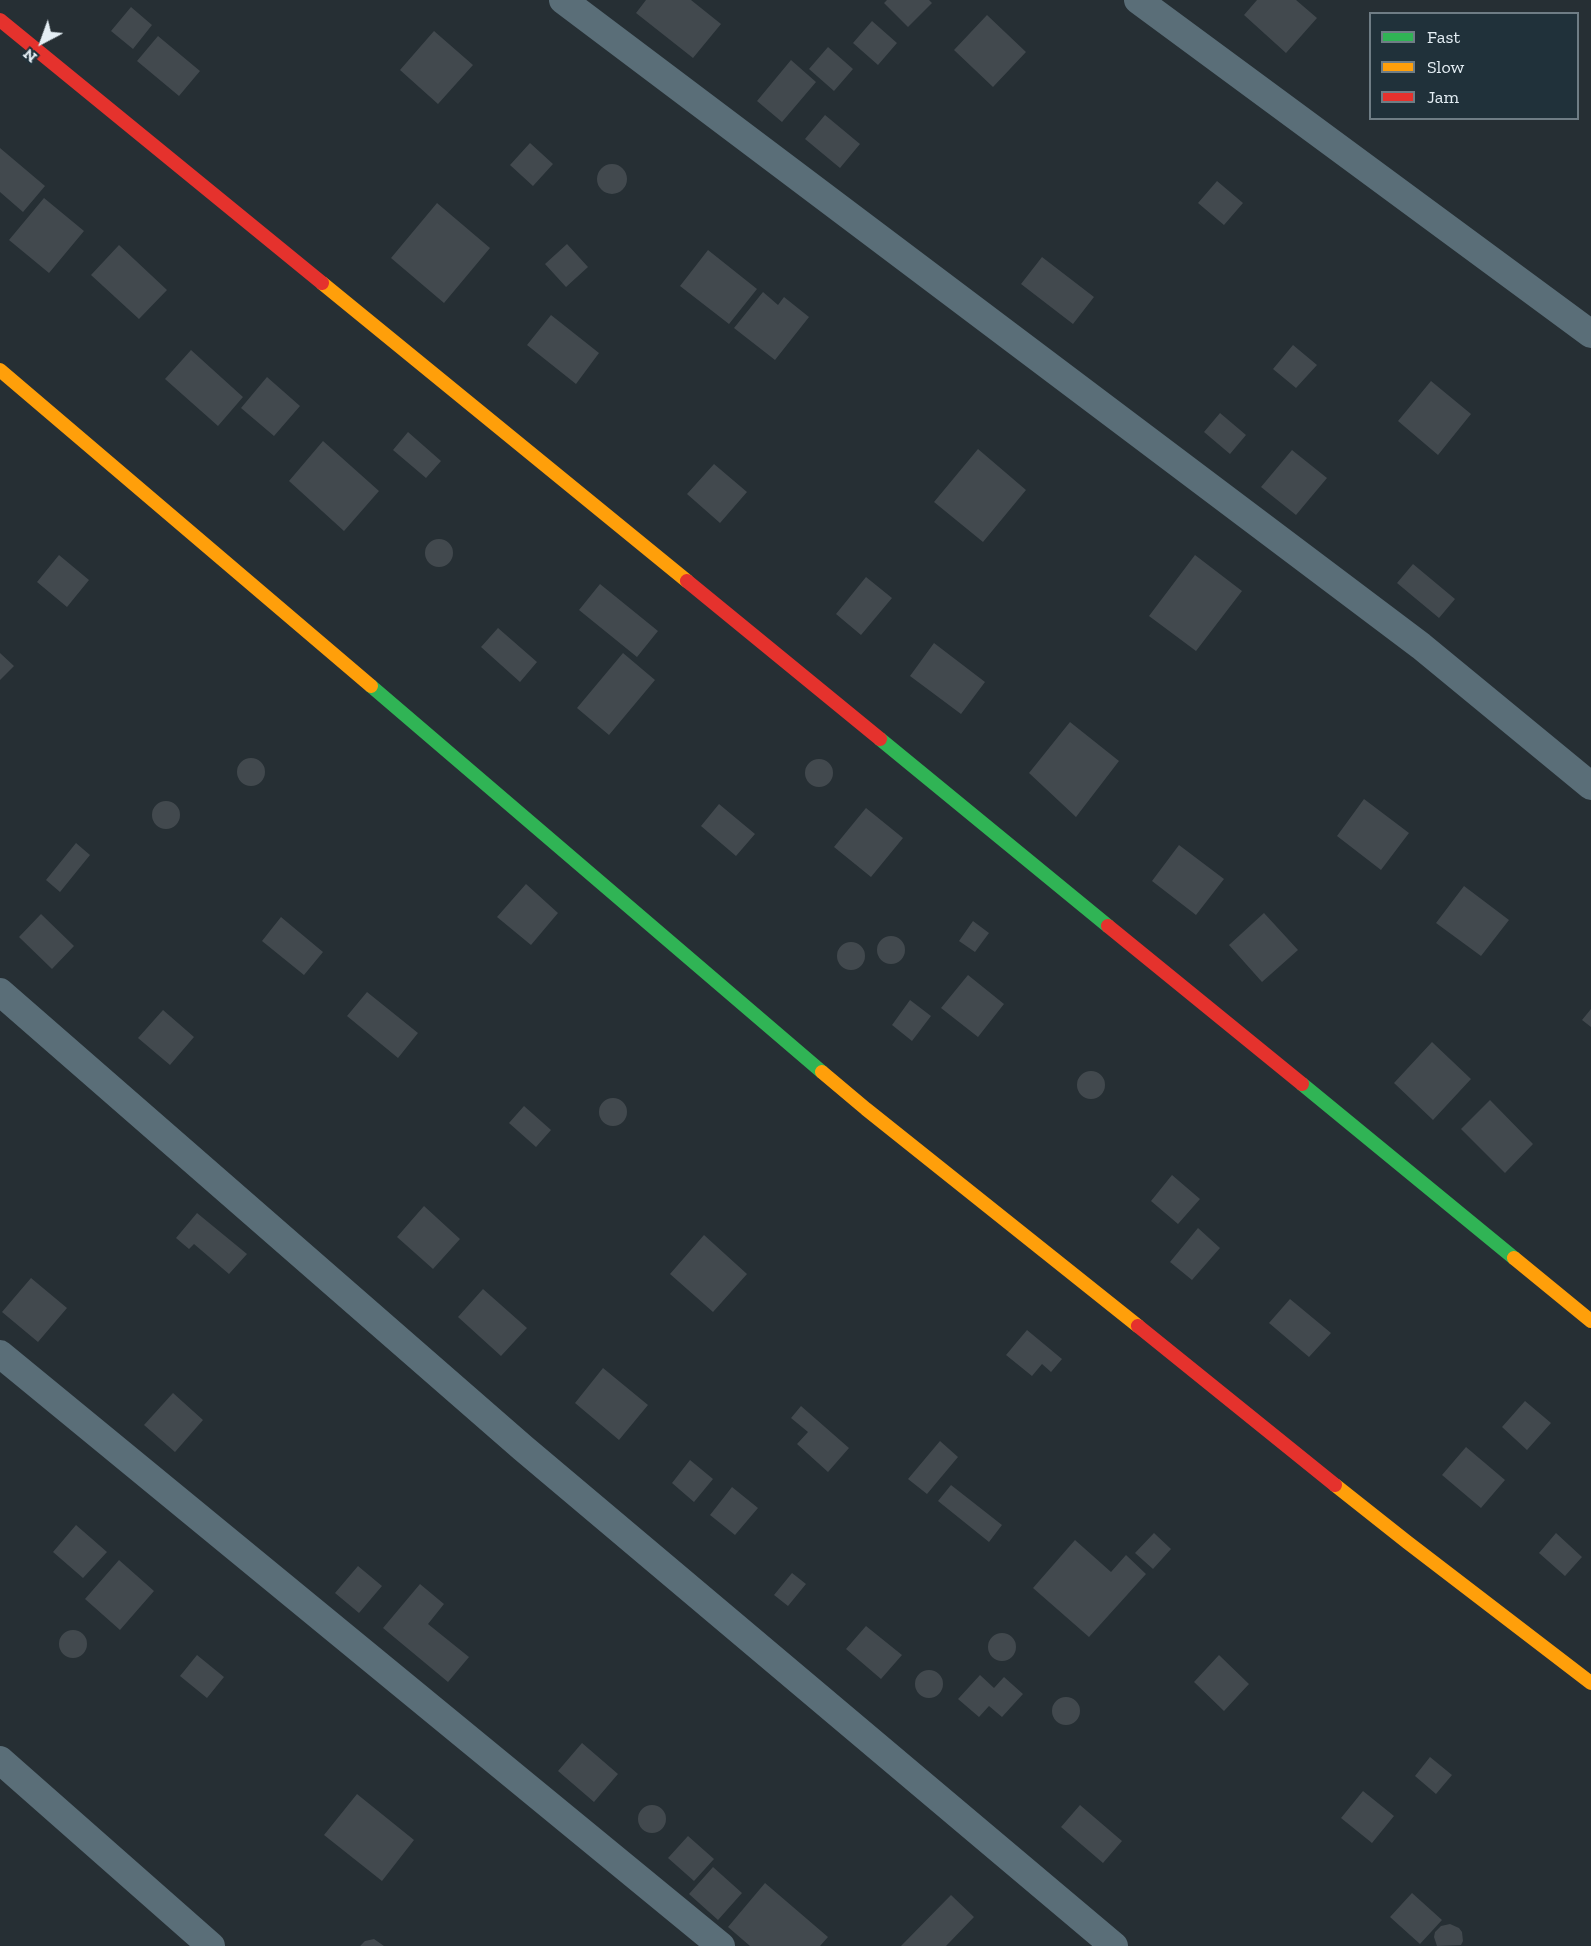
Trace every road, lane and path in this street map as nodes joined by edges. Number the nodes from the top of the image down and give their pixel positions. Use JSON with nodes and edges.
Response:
{"nodes":[{"id":1,"x":563,"y":0,"type":"edge"},
{"id":2,"x":1138,"y":0,"type":"edge"},
{"id":3,"x":0,"y":20,"type":"edge"},
{"id":4,"x":1591,"y":334,"type":"edge"},
{"id":5,"x":0,"y":370,"type":"edge"},
{"id":6,"x":1591,"y":786,"type":"edge"},
{"id":7,"x":0,"y":992,"type":"edge"},
{"id":8,"x":1591,"y":1321,"type":"edge"},
{"id":9,"x":0,"y":1354,"type":"edge"},
{"id":10,"x":1591,"y":1683,"type":"edge"},
{"id":11,"x":0,"y":1760,"type":"edge"},
{"id":12,"x":211,"y":1946,"type":"edge"},
{"id":13,"x":722,"y":1946,"type":"edge"},
{"id":14,"x":1113,"y":1946,"type":"edge"}],
"edges":[{"from":1,"to":6,"type":"street"},
{"from":2,"to":4,"type":"street"},
{"from":3,"to":8,"type":"street"},
{"from":5,"to":10,"type":"street"},
{"from":7,"to":14,"type":"street"},
{"from":9,"to":13,"type":"street"},
{"from":11,"to":12,"type":"street"}]}
